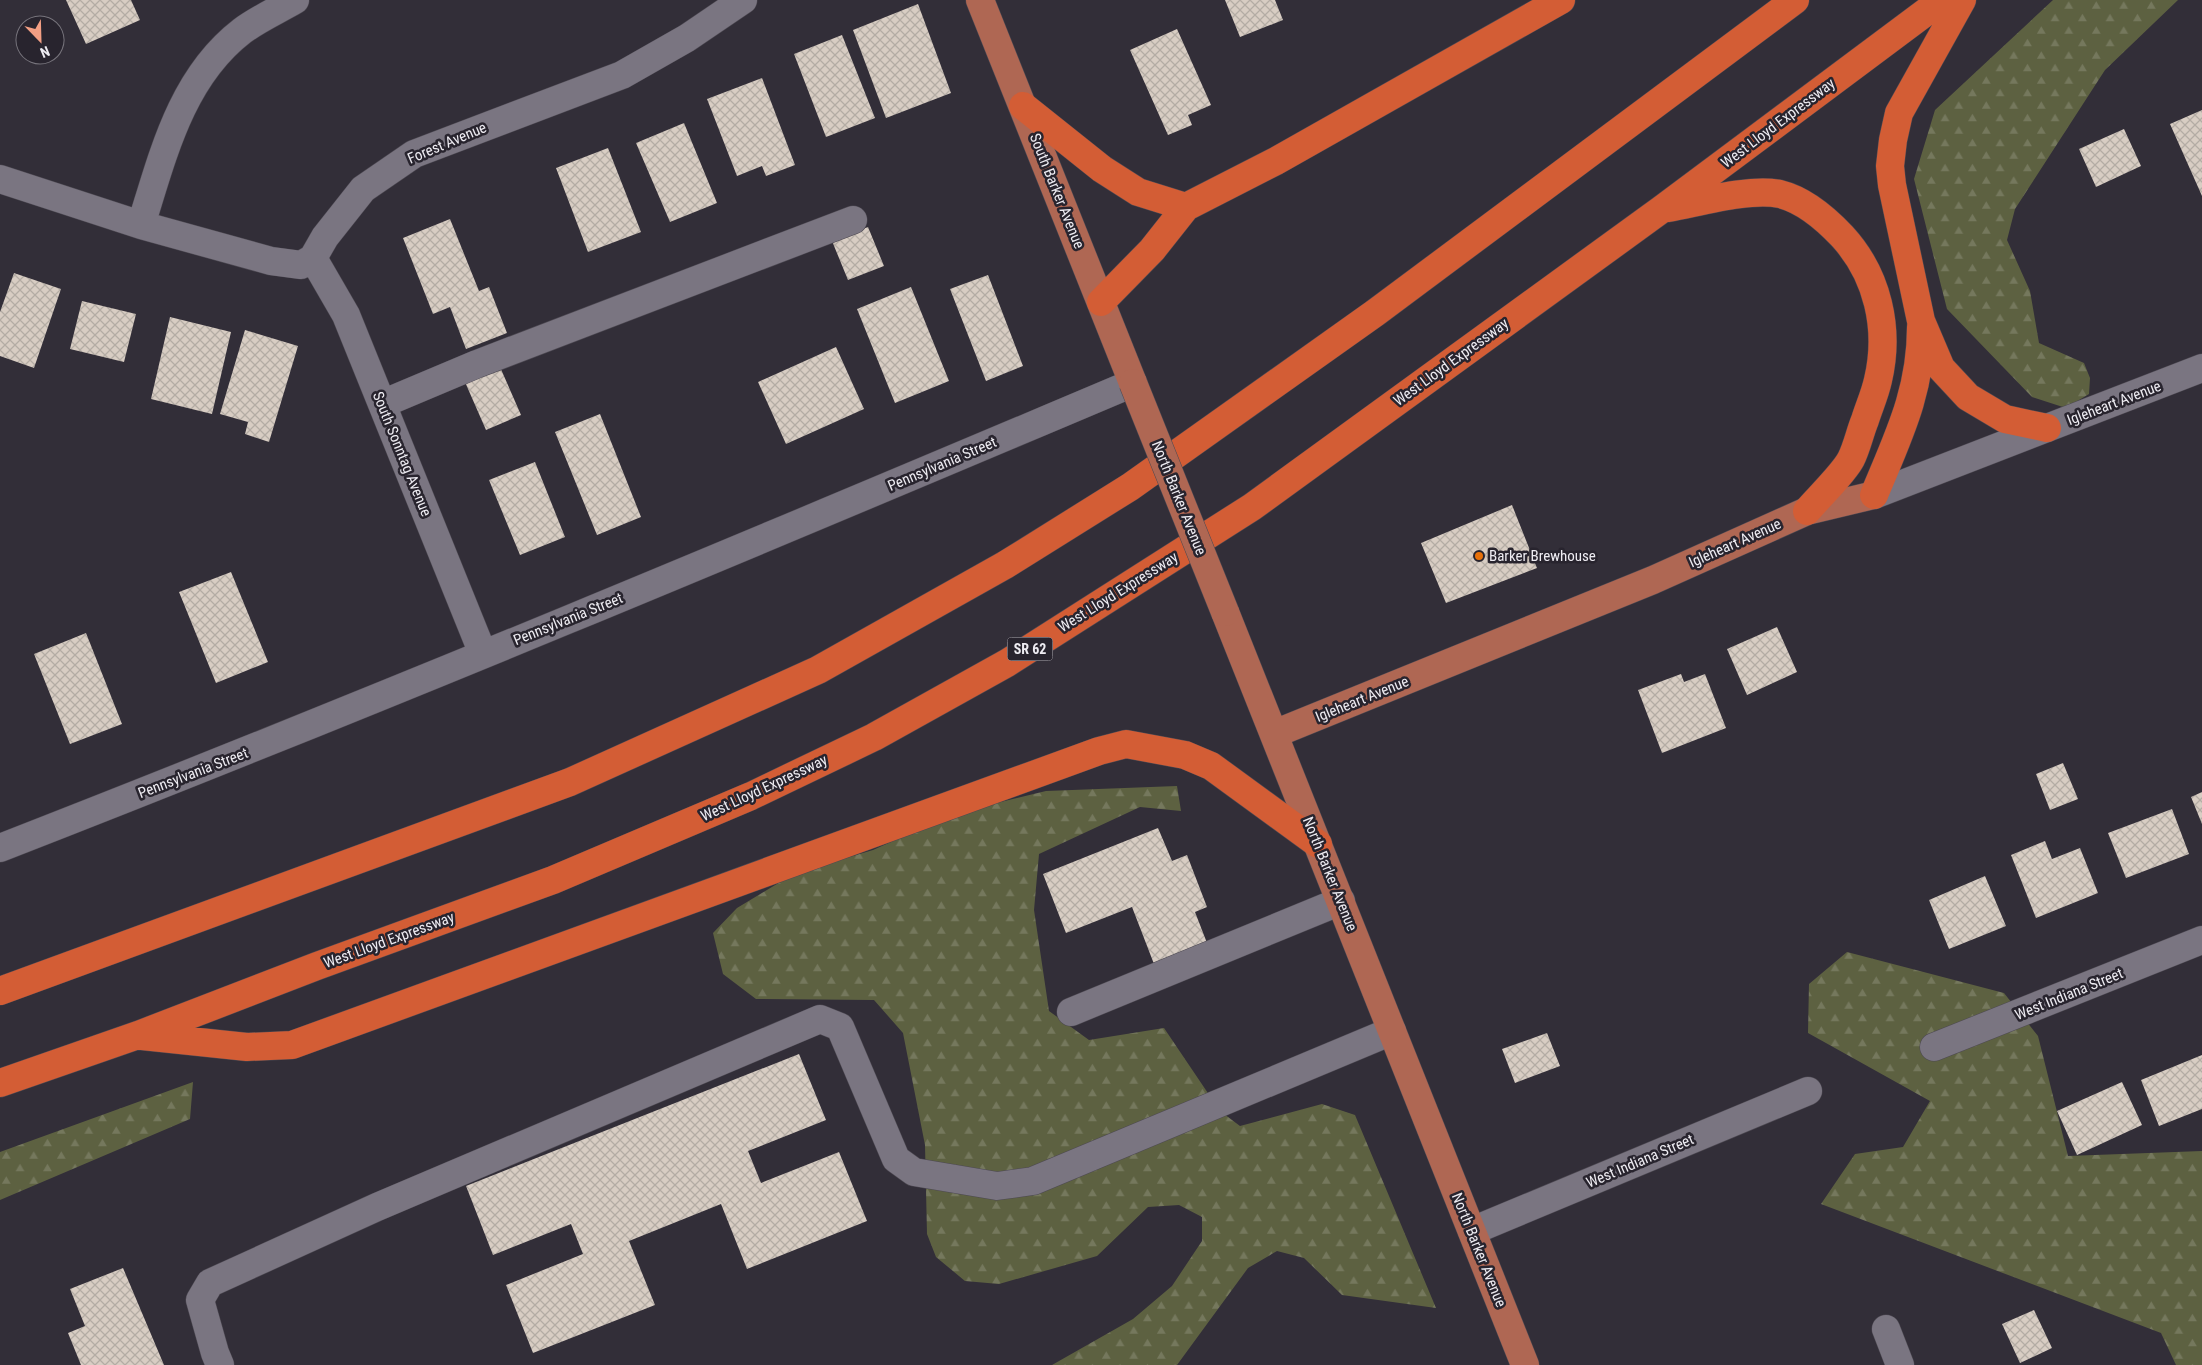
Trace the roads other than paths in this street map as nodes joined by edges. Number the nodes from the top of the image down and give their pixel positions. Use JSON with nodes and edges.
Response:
{"nodes":[{"id":1,"x":295,"y":0,"type":"edge"},
{"id":2,"x":742,"y":0,"type":"edge"},
{"id":3,"x":980,"y":0,"type":"edge"},
{"id":4,"x":1561,"y":0,"type":"edge"},
{"id":5,"x":1794,"y":0,"type":"edge"},
{"id":6,"x":1942,"y":0,"type":"edge"},
{"id":7,"x":1962,"y":0,"type":"edge"},
{"id":8,"x":1023,"y":106,"type":"junction"},
{"id":9,"x":0,"y":179,"type":"edge"},
{"id":10,"x":1186,"y":207,"type":"junction"},
{"id":11,"x":1662,"y":209,"type":"junction"},
{"id":12,"x":854,"y":220,"type":"dead end"},
{"id":13,"x":141,"y":225,"type":"junction"},
{"id":14,"x":313,"y":258,"type":"junction"},
{"id":15,"x":1101,"y":302,"type":"junction"},
{"id":16,"x":1921,"y":321,"type":"junction"},
{"id":17,"x":2202,"y":368,"type":"edge"},
{"id":18,"x":1133,"y":383,"type":"junction"},
{"id":19,"x":382,"y":404,"type":"junction"},
{"id":20,"x":2047,"y":428,"type":"junction"},
{"id":21,"x":1874,"y":496,"type":"junction"},
{"id":22,"x":1807,"y":511,"type":"junction"},
{"id":23,"x":483,"y":654,"type":"junction"},
{"id":24,"x":1274,"y":734,"type":"junction"},
{"id":25,"x":1318,"y":844,"type":"junction"},
{"id":26,"x":0,"y":848,"type":"edge"},
{"id":27,"x":1341,"y":901,"type":"junction"},
{"id":28,"x":2202,"y":940,"type":"edge"},
{"id":29,"x":0,"y":991,"type":"edge"},
{"id":30,"x":1071,"y":1012,"type":"dead end"},
{"id":31,"x":1392,"y":1031,"type":"junction"},
{"id":32,"x":138,"y":1035,"type":"junction"},
{"id":33,"x":1934,"y":1047,"type":"dead end"},
{"id":34,"x":0,"y":1083,"type":"edge"},
{"id":35,"x":1808,"y":1091,"type":"dead end"},
{"id":36,"x":1472,"y":1231,"type":"junction"},
{"id":37,"x":1886,"y":1329,"type":"dead end"},
{"id":38,"x":220,"y":1365,"type":"edge"},
{"id":39,"x":1525,"y":1365,"type":"edge"},
{"id":40,"x":1900,"y":1365,"type":"edge"}],
"edges":[{"from":1,"to":13,"type":"street"},
{"from":2,"to":14,"type":"street","name":"Forest Avenue"},
{"from":3,"to":8,"type":"main road","name":"South Barker Avenue"},
{"from":4,"to":10,"type":"highway"},
{"from":5,"to":29,"type":"highway"},
{"from":6,"to":11,"type":"highway","name":"West Lloyd Expressway","number":"SR 62"},
{"from":7,"to":16,"type":"highway"},
{"from":8,"to":10,"type":"highway"},
{"from":8,"to":15,"type":"main road","name":"South Barker Avenue"},
{"from":9,"to":13,"type":"street"},
{"from":10,"to":15,"type":"highway"},
{"from":11,"to":22,"type":"highway"},
{"from":11,"to":32,"type":"highway","name":"West Lloyd Expressway","number":"SR 62"},
{"from":12,"to":19,"type":"street"},
{"from":13,"to":14,"type":"street"},
{"from":14,"to":19,"type":"street","name":"South Sonntag Avenue"},
{"from":15,"to":18,"type":"main road","name":"South Barker Avenue"},
{"from":16,"to":20,"type":"highway"},
{"from":16,"to":21,"type":"highway"},
{"from":17,"to":20,"type":"street","name":"Igleheart Avenue"},
{"from":18,"to":23,"type":"street","name":"Pennsylvania Street"},
{"from":18,"to":24,"type":"main road","name":"North Barker Avenue","bridge":true},
{"from":19,"to":23,"type":"street","name":"South Sonntag Avenue"},
{"from":20,"to":21,"type":"street","name":"Igleheart Avenue"},
{"from":21,"to":22,"type":"main road","name":"Igleheart Avenue"},
{"from":22,"to":24,"type":"main road","name":"Igleheart Avenue"},
{"from":23,"to":26,"type":"street","name":"Pennsylvania Street"},
{"from":24,"to":25,"type":"main road","name":"North Barker Avenue"},
{"from":25,"to":27,"type":"main road","name":"North Barker Avenue"},
{"from":25,"to":32,"type":"highway"},
{"from":27,"to":30,"type":"street"},
{"from":27,"to":31,"type":"main road","name":"North Barker Avenue"},
{"from":28,"to":33,"type":"street","name":"West Indiana Street"},
{"from":31,"to":36,"type":"main road","name":"North Barker Avenue"},
{"from":31,"to":38,"type":"street"},
{"from":32,"to":34,"type":"highway","name":"West Lloyd Expressway","number":"SR 62"},
{"from":35,"to":36,"type":"street","name":"West Indiana Street"},
{"from":36,"to":39,"type":"main road","name":"North Barker Avenue"},
{"from":37,"to":40,"type":"street"}]}
